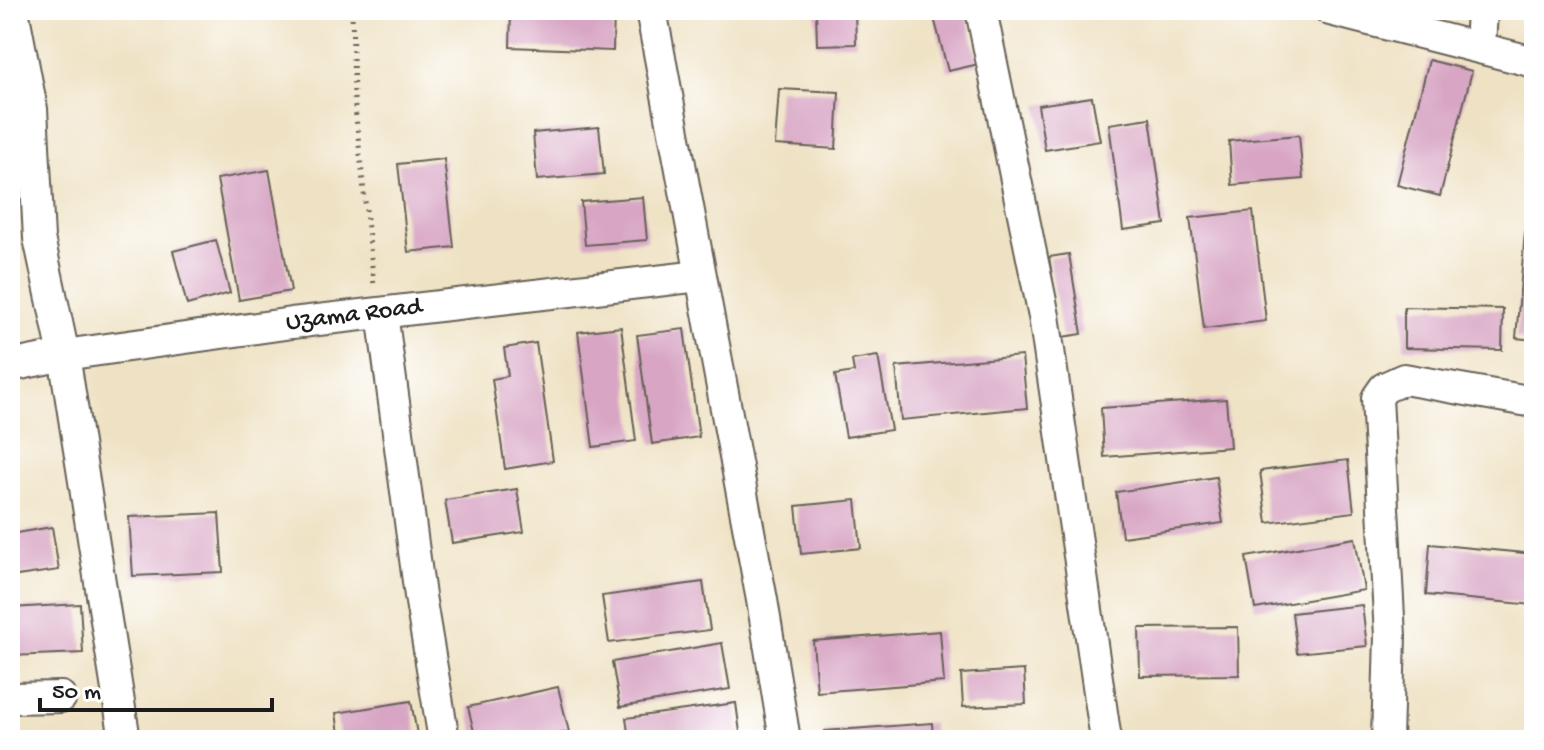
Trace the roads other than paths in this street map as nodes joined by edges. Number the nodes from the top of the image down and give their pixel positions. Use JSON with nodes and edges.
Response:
{"nodes":[{"id":1,"x":13,"y":10,"type":"edge"},
{"id":2,"x":651,"y":10,"type":"edge"},
{"id":3,"x":981,"y":10,"type":"edge"},
{"id":4,"x":1330,"y":10,"type":"edge"},
{"id":5,"x":1482,"y":10,"type":"edge"},
{"id":6,"x":1480,"y":47,"type":"junction"},
{"id":7,"x":1534,"y":62,"type":"edge"},
{"id":8,"x":700,"y":276,"type":"junction"},
{"id":9,"x":382,"y":313,"type":"junction"},
{"id":10,"x":64,"y":355,"type":"junction"},
{"id":11,"x":10,"y":366,"type":"edge"},
{"id":12,"x":1534,"y":402,"type":"edge"},
{"id":13,"x":61,"y":697,"type":"dead end"},
{"id":14,"x":10,"y":698,"type":"edge"},
{"id":15,"x":125,"y":740,"type":"edge"},
{"id":16,"x":444,"y":740,"type":"edge"},
{"id":17,"x":785,"y":740,"type":"edge"},
{"id":18,"x":1106,"y":740,"type":"edge"},
{"id":19,"x":1387,"y":740,"type":"edge"}],
"edges":[{"from":1,"to":10,"type":"street"},
{"from":2,"to":8,"type":"street"},
{"from":3,"to":18,"type":"street"},
{"from":4,"to":6,"type":"street"},
{"from":5,"to":6,"type":"street"},
{"from":6,"to":7,"type":"street"},
{"from":8,"to":9,"type":"street","name":"Uzama Road"},
{"from":8,"to":17,"type":"street"},
{"from":9,"to":10,"type":"street","name":"Uzama Road"},
{"from":9,"to":16,"type":"street"},
{"from":10,"to":11,"type":"street","name":"Uzama Road"},
{"from":10,"to":15,"type":"street"},
{"from":12,"to":19,"type":"street"},
{"from":13,"to":14,"type":"street"}]}
